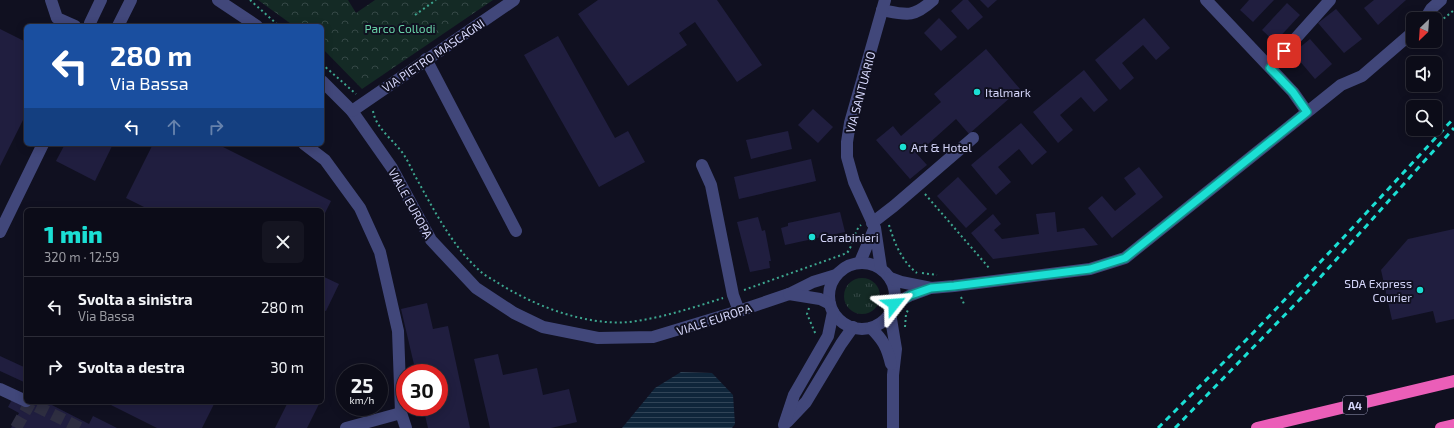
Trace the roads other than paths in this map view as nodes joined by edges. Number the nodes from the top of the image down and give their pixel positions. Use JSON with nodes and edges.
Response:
{"nodes":[{"id":1,"x":52,"y":0,"type":"edge"},
{"id":2,"x":101,"y":0,"type":"edge"},
{"id":3,"x":131,"y":0,"type":"edge"},
{"id":4,"x":218,"y":0,"type":"edge"},
{"id":5,"x":514,"y":0,"type":"edge"},
{"id":6,"x":933,"y":0,"type":"edge"},
{"id":7,"x":1206,"y":0,"type":"edge"},
{"id":8,"x":1330,"y":0,"type":"edge"},
{"id":9,"x":1441,"y":0,"type":"edge"},
{"id":10,"x":883,"y":5,"type":"edge"},
{"id":11,"x":1429,"y":12,"type":"edge"},
{"id":12,"x":70,"y":24,"type":"edge"},
{"id":13,"x":91,"y":24,"type":"edge"},
{"id":14,"x":119,"y":24,"type":"edge"},
{"id":15,"x":253,"y":24,"type":"edge"},
{"id":16,"x":1406,"y":38,"type":"edge"},
{"id":17,"x":426,"y":59,"type":"junction"},
{"id":18,"x":1270,"y":68,"type":"junction"},
{"id":19,"x":324,"y":83,"type":"edge"},
{"id":20,"x":352,"y":111,"type":"junction"},
{"id":21,"x":1307,"y":112,"type":"junction"},
{"id":22,"x":973,"y":138,"type":"dead end"},
{"id":23,"x":42,"y":146,"type":"edge"},
{"id":24,"x":307,"y":146,"type":"edge"},
{"id":25,"x":702,"y":165,"type":"dead end"},
{"id":26,"x":874,"y":225,"type":"junction"},
{"id":27,"x":516,"y":231,"type":"dead end"},
{"id":28,"x":0,"y":232,"type":"edge"},
{"id":29,"x":860,"y":262,"type":"junction"},
{"id":30,"x":881,"y":268,"type":"junction"},
{"id":31,"x":836,"y":275,"type":"junction"},
{"id":32,"x":890,"y":278,"type":"junction"},
{"id":33,"x":931,"y":288,"type":"junction"},
{"id":34,"x":789,"y":294,"type":"junction"},
{"id":35,"x":832,"y":308,"type":"junction"},
{"id":36,"x":892,"y":309,"type":"junction"},
{"id":37,"x":739,"y":311,"type":"junction"},
{"id":38,"x":853,"y":327,"type":"junction"},
{"id":39,"x":871,"y":328,"type":"junction"},
{"id":40,"x":400,"y":364,"type":"edge"},
{"id":41,"x":893,"y":375,"type":"junction"},
{"id":42,"x":1454,"y":381,"type":"edge"},
{"id":43,"x":0,"y":388,"type":"edge"},
{"id":44,"x":24,"y":400,"type":"edge"},
{"id":45,"x":396,"y":414,"type":"edge"},
{"id":46,"x":403,"y":416,"type":"edge"},
{"id":47,"x":1454,"y":425,"type":"edge"},
{"id":48,"x":783,"y":426,"type":"edge"},
{"id":49,"x":346,"y":428,"type":"edge"},
{"id":50,"x":406,"y":428,"type":"edge"},
{"id":51,"x":893,"y":428,"type":"edge"},
{"id":52,"x":1257,"y":428,"type":"edge"},
{"id":53,"x":1441,"y":428,"type":"edge"}],
"edges":[{"from":1,"to":12,"type":"street"},
{"from":2,"to":13,"type":"street"},
{"from":3,"to":14,"type":"street"},
{"from":4,"to":15,"type":"street"},
{"from":5,"to":17,"type":"street","name":"VIA PIETRO MASCAGNI"},
{"from":6,"to":10,"type":"street"},
{"from":7,"to":18,"type":"street"},
{"from":8,"to":18,"type":"street"},
{"from":9,"to":11,"type":"street"},
{"from":10,"to":26,"type":"street","name":"VIA SANTUARIO"},
{"from":16,"to":21,"type":"street"},
{"from":17,"to":20,"type":"street","name":"VIA PIETRO MASCAGNI"},
{"from":17,"to":27,"type":"street"},
{"from":18,"to":21,"type":"street"},
{"from":19,"to":20,"type":"street","name":"VIALE EUROPA"},
{"from":20,"to":37,"type":"street","name":"VIALE EUROPA"},
{"from":21,"to":33,"type":"street"},
{"from":22,"to":26,"type":"street"},
{"from":23,"to":28,"type":"street"},
{"from":24,"to":40,"type":"street"},
{"from":25,"to":37,"type":"street"},
{"from":26,"to":29,"type":"street"},
{"from":26,"to":30,"type":"street","name":"VIA SANTUARIO"},
{"from":29,"to":30,"type":"street"},
{"from":29,"to":31,"type":"street"},
{"from":30,"to":32,"type":"street"},
{"from":31,"to":34,"type":"street","name":"VIALE EUROPA"},
{"from":31,"to":35,"type":"street"},
{"from":32,"to":33,"type":"street"},
{"from":32,"to":36,"type":"street"},
{"from":33,"to":36,"type":"street"},
{"from":34,"to":35,"type":"street","name":"VIALE EUROPA"},
{"from":34,"to":37,"type":"street","name":"VIALE EUROPA"},
{"from":35,"to":38,"type":"street"},
{"from":35,"to":48,"type":"street"},
{"from":36,"to":39,"type":"street"},
{"from":36,"to":41,"type":"street"},
{"from":38,"to":39,"type":"street"},
{"from":38,"to":48,"type":"street"},
{"from":39,"to":41,"type":"street"},
{"from":41,"to":51,"type":"street"},
{"from":42,"to":52,"type":"highway","number":"A4"},
{"from":43,"to":44,"type":"street"},
{"from":45,"to":49,"type":"street"},
{"from":46,"to":50,"type":"street"},
{"from":47,"to":53,"type":"highway"}]}
